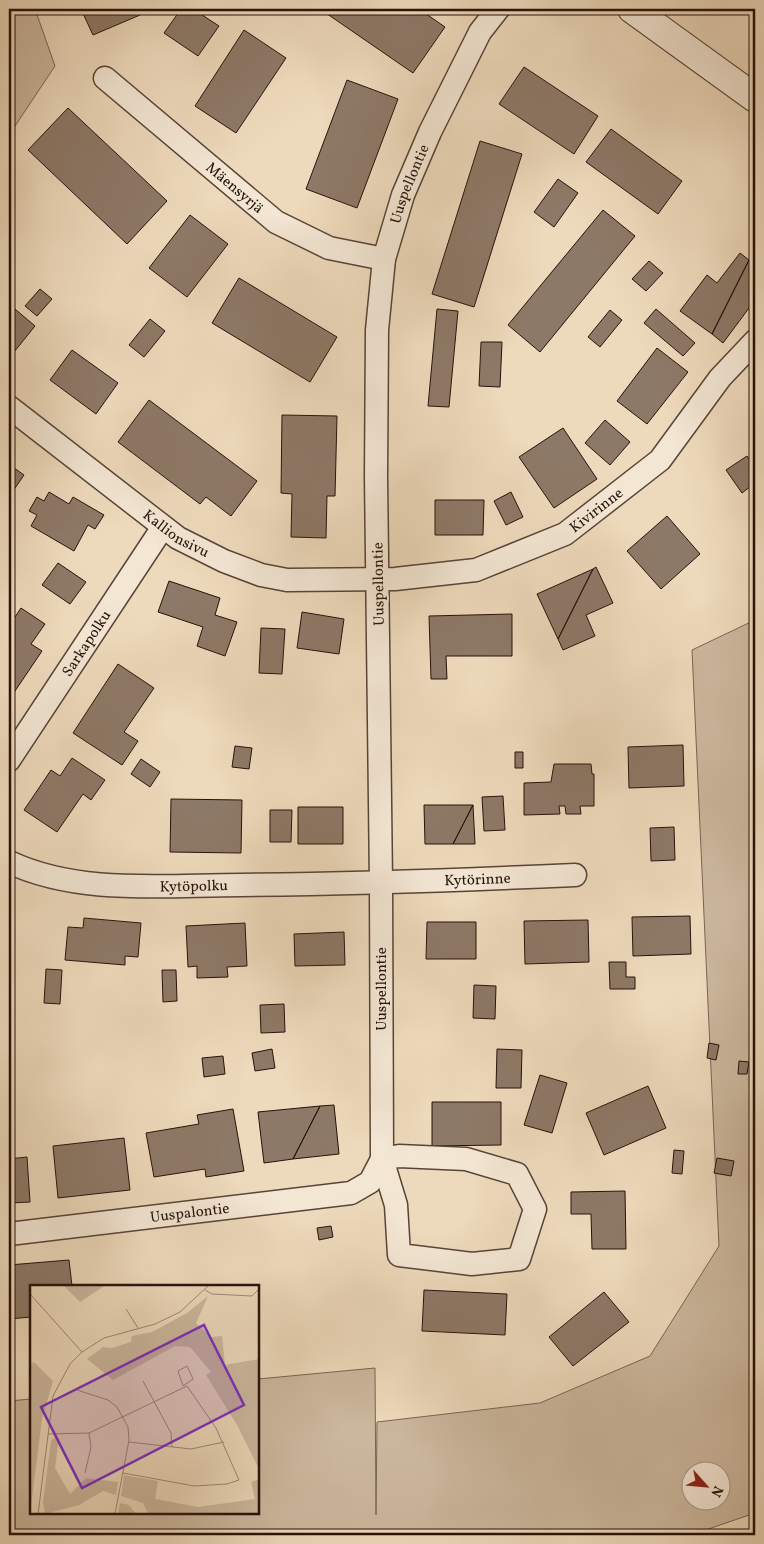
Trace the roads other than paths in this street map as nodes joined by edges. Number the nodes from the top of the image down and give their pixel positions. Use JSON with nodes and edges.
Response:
{"nodes":[{"id":1,"x":498,"y":9,"type":"edge"},
{"id":2,"x":632,"y":9,"type":"edge"},
{"id":3,"x":105,"y":78,"type":"dead end"},
{"id":4,"x":755,"y":98,"type":"edge"},
{"id":5,"x":384,"y":259,"type":"junction"},
{"id":6,"x":755,"y":340,"type":"edge"},
{"id":7,"x":9,"y":407,"type":"edge"},
{"id":8,"x":163,"y":527,"type":"junction"},
{"id":9,"x":377,"y":579,"type":"junction"},
{"id":10,"x":9,"y":760,"type":"edge"},
{"id":11,"x":9,"y":862,"type":"edge"},
{"id":12,"x":575,"y":875,"type":"dead end"},
{"id":13,"x":381,"y":884,"type":"junction"},
{"id":14,"x":382,"y":1159,"type":"junction"},
{"id":15,"x":370,"y":1182,"type":"joint"},
{"id":16,"x":9,"y":1234,"type":"edge"}],
"edges":[{"from":1,"to":5,"type":"street","name":"Uuspellontie"},
{"from":2,"to":4,"type":"street"},
{"from":3,"to":5,"type":"street","name":"Mäensyrjä"},
{"from":5,"to":9,"type":"street","name":"Uuspellontie"},
{"from":6,"to":9,"type":"street","name":"Kivirinne"},
{"from":7,"to":8,"type":"street","name":"Kallionsivu"},
{"from":8,"to":9,"type":"street","name":"Kallionsivu"},
{"from":8,"to":10,"type":"street","name":"Sarkapolku"},
{"from":9,"to":13,"type":"street","name":"Uuspellontie"},
{"from":11,"to":13,"type":"street","name":"Kytöpolku"},
{"from":12,"to":13,"type":"street","name":"Kytörinne"},
{"from":13,"to":14,"type":"street","name":"Uuspellontie"},
{"from":14,"to":14,"type":"street"},
{"from":14,"to":15,"type":"street","name":"Uuspellontie"},
{"from":15,"to":16,"type":"street","name":"Uuspalontie"}]}
